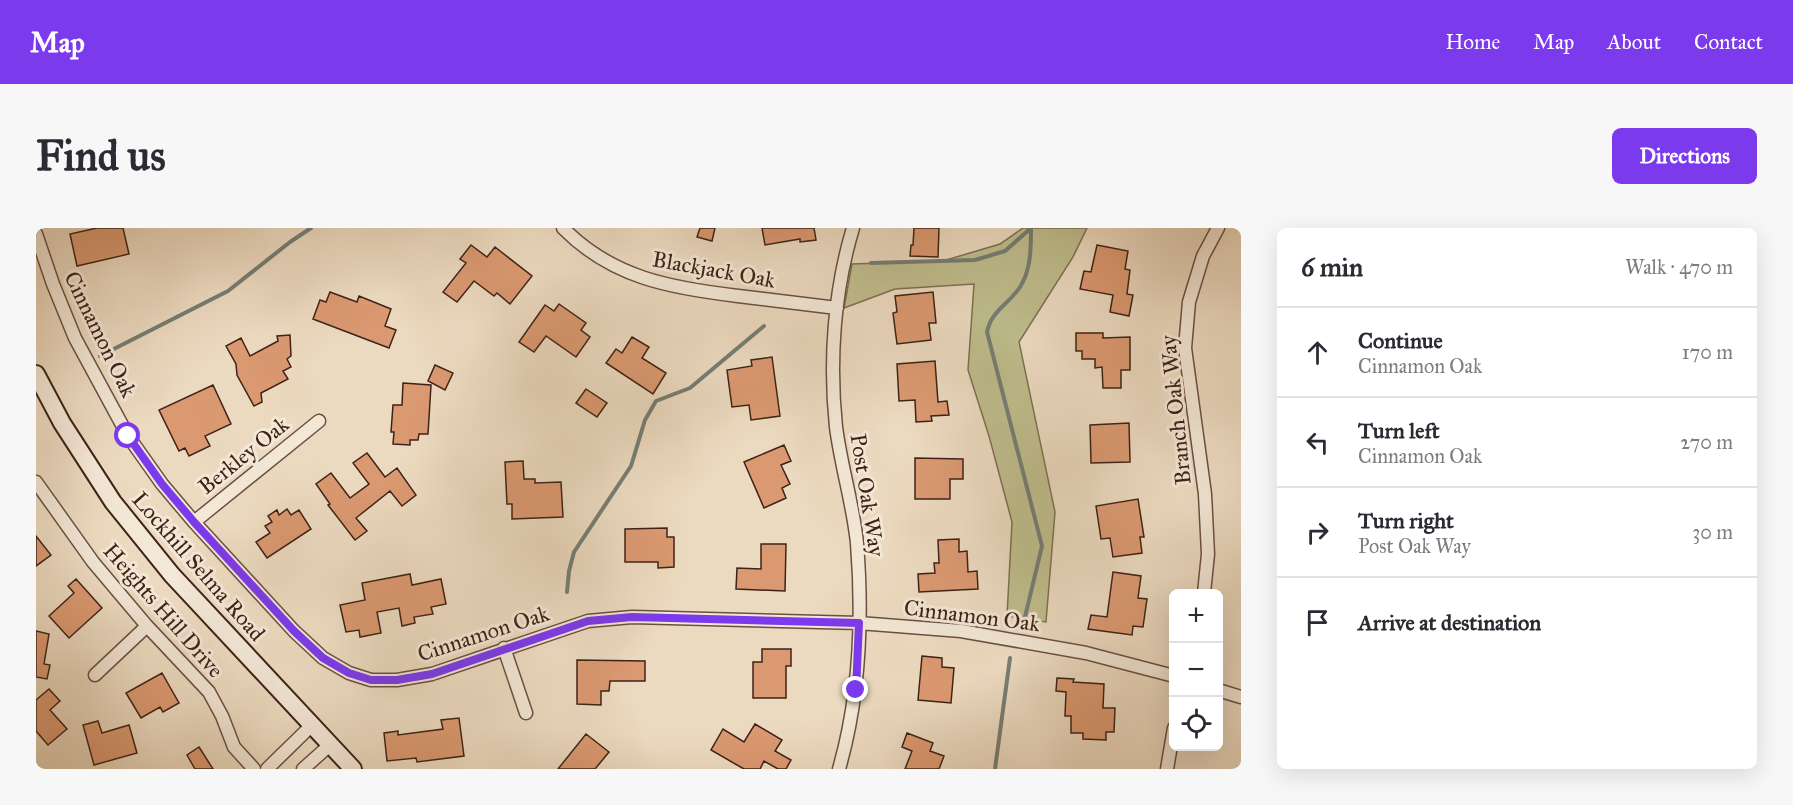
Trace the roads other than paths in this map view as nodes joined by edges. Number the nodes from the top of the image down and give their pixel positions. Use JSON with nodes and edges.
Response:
{"nodes":[{"id":1,"x":563,"y":228,"type":"edge"},
{"id":2,"x":853,"y":228,"type":"edge"},
{"id":3,"x":1218,"y":228,"type":"edge"},
{"id":4,"x":36,"y":234,"type":"edge"},
{"id":5,"x":837,"y":308,"type":"junction"},
{"id":6,"x":36,"y":374,"type":"edge"},
{"id":7,"x":319,"y":421,"type":"dead end"},
{"id":8,"x":36,"y":482,"type":"edge"},
{"id":9,"x":194,"y":522,"type":"junction"},
{"id":10,"x":1204,"y":589,"type":"edge"},
{"id":11,"x":859,"y":623,"type":"junction"},
{"id":12,"x":147,"y":626,"type":"junction"},
{"id":13,"x":504,"y":648,"type":"junction"},
{"id":14,"x":95,"y":675,"type":"dead end"},
{"id":15,"x":1169,"y":675,"type":"edge"},
{"id":16,"x":1223,"y":692,"type":"edge"},
{"id":17,"x":1241,"y":697,"type":"edge"},
{"id":18,"x":526,"y":713,"type":"dead end"},
{"id":19,"x":312,"y":725,"type":"junction"},
{"id":20,"x":331,"y":744,"type":"junction"},
{"id":21,"x":1170,"y":751,"type":"edge"},
{"id":22,"x":254,"y":769,"type":"edge"},
{"id":23,"x":267,"y":769,"type":"edge"},
{"id":24,"x":303,"y":769,"type":"edge"},
{"id":25,"x":353,"y":769,"type":"edge"},
{"id":26,"x":839,"y":769,"type":"edge"},
{"id":27,"x":1167,"y":769,"type":"edge"}],
"edges":[{"from":1,"to":5,"type":"street","name":"Blackjack Oak"},
{"from":2,"to":5,"type":"street","name":"Post Oak Way"},
{"from":3,"to":10,"type":"street","name":"Branch Oak Way"},
{"from":4,"to":9,"type":"street","name":"Cinnamon Oak"},
{"from":5,"to":11,"type":"street","name":"Post Oak Way"},
{"from":6,"to":19,"type":"main road","name":"Lockhill Selma Road"},
{"from":7,"to":9,"type":"street","name":"Berkley Oak"},
{"from":8,"to":12,"type":"street","name":"Heights Hill Drive"},
{"from":9,"to":13,"type":"street","name":"Cinnamon Oak"},
{"from":11,"to":13,"type":"street","name":"Cinnamon Oak"},
{"from":11,"to":15,"type":"street","name":"Cinnamon Oak"},
{"from":11,"to":26,"type":"street","name":"Post Oak Way"},
{"from":12,"to":14,"type":"street"},
{"from":12,"to":22,"type":"street","name":"Heights Hill Drive"},
{"from":13,"to":18,"type":"street"},
{"from":16,"to":17,"type":"street"},
{"from":19,"to":20,"type":"main road","name":"Lockhill Selma Road"},
{"from":19,"to":23,"type":"street"},
{"from":20,"to":24,"type":"street"},
{"from":20,"to":25,"type":"main road","name":"Lockhill Selma Road"},
{"from":21,"to":27,"type":"street"}]}
